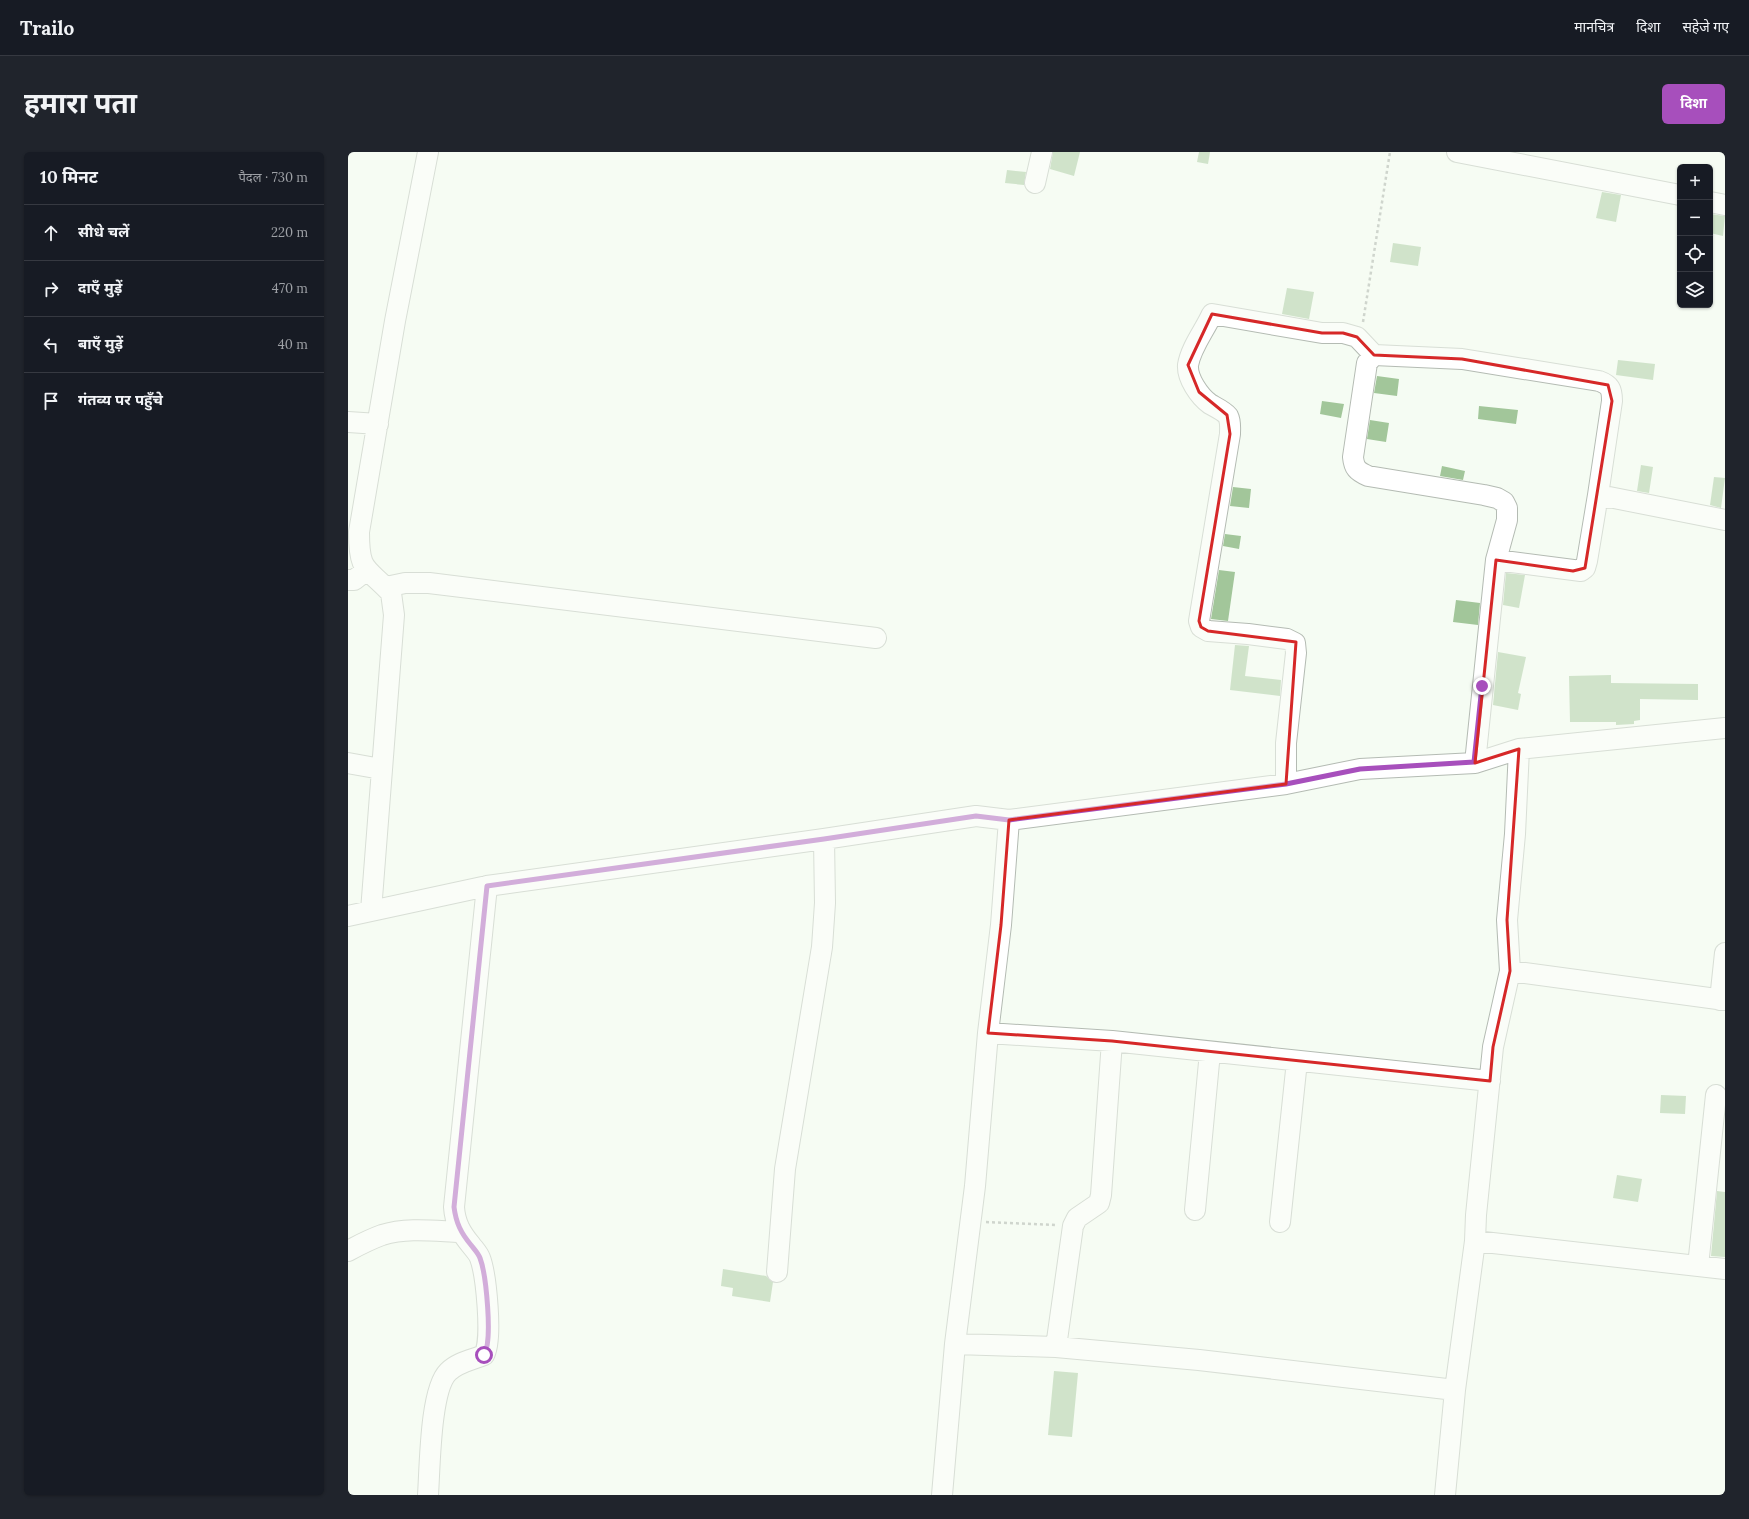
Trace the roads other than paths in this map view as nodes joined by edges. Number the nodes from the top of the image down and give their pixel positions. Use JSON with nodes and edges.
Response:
{"nodes":[{"id":1,"x":428,"y":152,"type":"edge"},
{"id":2,"x":1042,"y":152,"type":"edge"},
{"id":3,"x":1457,"y":152,"type":"edge"},
{"id":4,"x":1035,"y":184,"type":"dead end"},
{"id":5,"x":1677,"y":195,"type":"edge"},
{"id":6,"x":1713,"y":202,"type":"edge"},
{"id":7,"x":1725,"y":204,"type":"edge"},
{"id":8,"x":1367,"y":349,"type":"junction"},
{"id":9,"x":348,"y":422,"type":"edge"},
{"id":10,"x":378,"y":424,"type":"junction"},
{"id":11,"x":1598,"y":495,"type":"junction"},
{"id":12,"x":1725,"y":520,"type":"edge"},
{"id":13,"x":1496,"y":560,"type":"junction"},
{"id":14,"x":367,"y":570,"type":"junction"},
{"id":15,"x":348,"y":580,"type":"edge"},
{"id":16,"x":386,"y":587,"type":"junction"},
{"id":17,"x":876,"y":638,"type":"dead end"},
{"id":18,"x":1725,"y":728,"type":"edge"},
{"id":19,"x":1518,"y":749,"type":"junction"},
{"id":20,"x":1474,"y":762,"type":"junction"},
{"id":21,"x":348,"y":763,"type":"edge"},
{"id":22,"x":381,"y":769,"type":"junction"},
{"id":23,"x":1286,"y":784,"type":"junction"},
{"id":24,"x":1009,"y":820,"type":"junction"},
{"id":25,"x":824,"y":839,"type":"junction"},
{"id":26,"x":487,"y":886,"type":"junction"},
{"id":27,"x":371,"y":911,"type":"junction"},
{"id":28,"x":348,"y":916,"type":"edge"},
{"id":29,"x":1725,"y":954,"type":"edge"},
{"id":30,"x":1510,"y":971,"type":"junction"},
{"id":31,"x":1722,"y":1000,"type":"edge"},
{"id":32,"x":988,"y":1033,"type":"junction"},
{"id":33,"x":1112,"y":1041,"type":"junction"},
{"id":34,"x":1210,"y":1052,"type":"junction"},
{"id":35,"x":1297,"y":1061,"type":"junction"},
{"id":36,"x":1490,"y":1081,"type":"junction"},
{"id":37,"x":1716,"y":1095,"type":"dead end"},
{"id":38,"x":1195,"y":1210,"type":"dead end"},
{"id":39,"x":1280,"y":1222,"type":"dead end"},
{"id":40,"x":460,"y":1232,"type":"junction"},
{"id":41,"x":1475,"y":1241,"type":"junction"},
{"id":42,"x":348,"y":1250,"type":"edge"},
{"id":43,"x":1698,"y":1266,"type":"junction"},
{"id":44,"x":1725,"y":1269,"type":"edge"},
{"id":45,"x":777,"y":1272,"type":"dead end"},
{"id":46,"x":955,"y":1344,"type":"junction"},
{"id":47,"x":1056,"y":1347,"type":"junction"},
{"id":48,"x":1455,"y":1390,"type":"junction"},
{"id":49,"x":428,"y":1495,"type":"edge"},
{"id":50,"x":942,"y":1495,"type":"edge"},
{"id":51,"x":1445,"y":1495,"type":"edge"}],
"edges":[{"from":1,"to":10,"type":"street"},
{"from":2,"to":4,"type":"street"},
{"from":3,"to":5,"type":"street"},
{"from":6,"to":7,"type":"street"},
{"from":8,"to":11,"type":"street"},
{"from":8,"to":13,"type":"street"},
{"from":8,"to":23,"type":"street"},
{"from":9,"to":10,"type":"street"},
{"from":10,"to":14,"type":"street"},
{"from":11,"to":12,"type":"street"},
{"from":11,"to":13,"type":"street"},
{"from":13,"to":20,"type":"street"},
{"from":14,"to":15,"type":"street"},
{"from":14,"to":16,"type":"street"},
{"from":16,"to":17,"type":"street"},
{"from":16,"to":22,"type":"street"},
{"from":18,"to":19,"type":"street"},
{"from":19,"to":20,"type":"street"},
{"from":19,"to":30,"type":"street"},
{"from":20,"to":23,"type":"street"},
{"from":21,"to":22,"type":"street"},
{"from":22,"to":27,"type":"street"},
{"from":23,"to":24,"type":"street"},
{"from":24,"to":25,"type":"street"},
{"from":24,"to":32,"type":"street"},
{"from":25,"to":26,"type":"street"},
{"from":25,"to":45,"type":"street"},
{"from":26,"to":27,"type":"street"},
{"from":26,"to":40,"type":"street"},
{"from":27,"to":28,"type":"street"},
{"from":29,"to":31,"type":"street"},
{"from":30,"to":31,"type":"street"},
{"from":30,"to":36,"type":"street"},
{"from":32,"to":33,"type":"street"},
{"from":32,"to":46,"type":"street"},
{"from":33,"to":34,"type":"street"},
{"from":33,"to":47,"type":"street"},
{"from":34,"to":35,"type":"street"},
{"from":34,"to":38,"type":"street"},
{"from":35,"to":36,"type":"street"},
{"from":35,"to":39,"type":"street"},
{"from":36,"to":41,"type":"street"},
{"from":37,"to":43,"type":"street"},
{"from":40,"to":42,"type":"street"},
{"from":40,"to":49,"type":"street"},
{"from":41,"to":43,"type":"street"},
{"from":41,"to":48,"type":"street"},
{"from":43,"to":44,"type":"street"},
{"from":46,"to":47,"type":"street"},
{"from":46,"to":50,"type":"street"},
{"from":47,"to":48,"type":"street"},
{"from":48,"to":51,"type":"street"}]}
